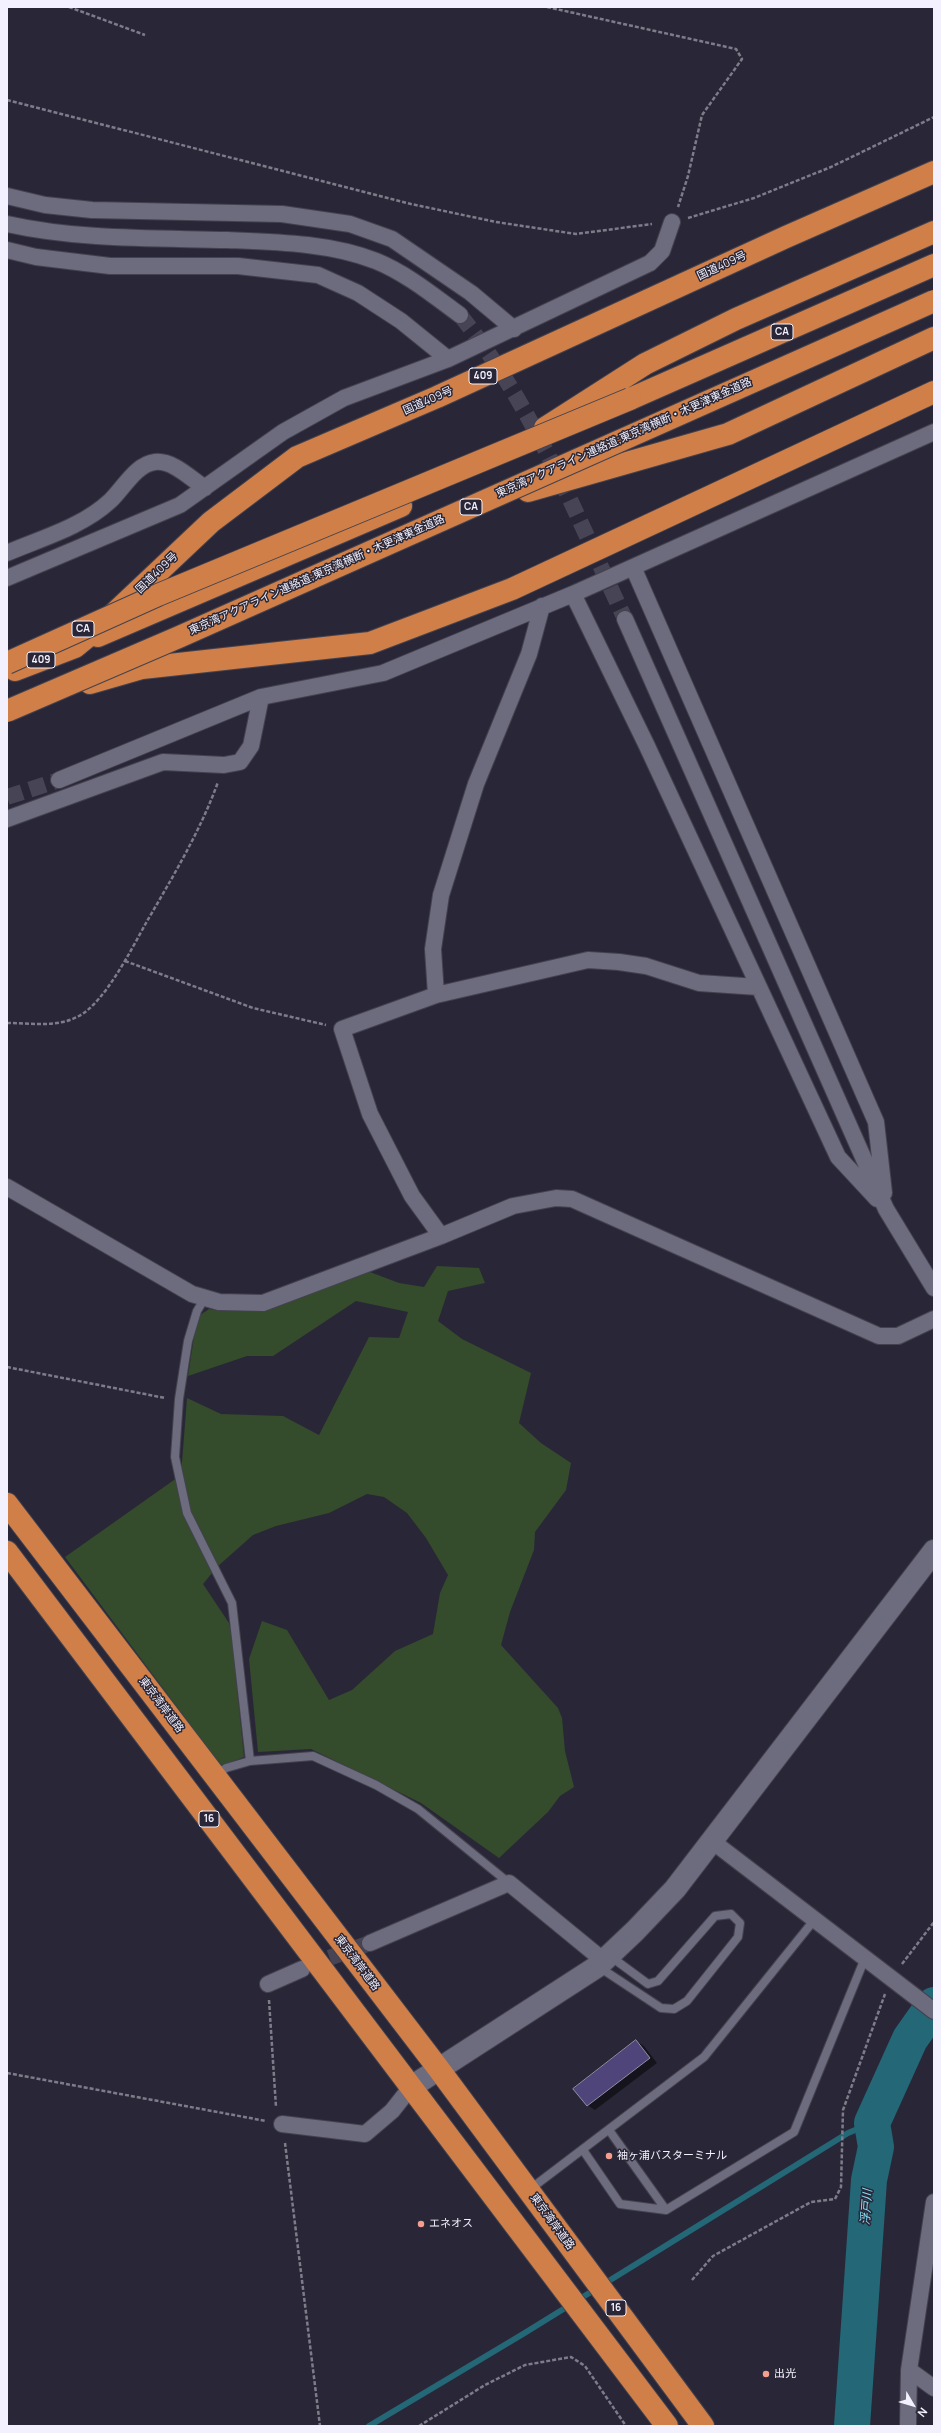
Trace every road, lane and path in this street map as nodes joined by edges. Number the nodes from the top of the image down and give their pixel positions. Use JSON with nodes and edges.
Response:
{"nodes":[{"id":1,"x":70,"y":7,"type":"edge"},
{"id":2,"x":547,"y":7,"type":"edge"},
{"id":3,"x":145,"y":35,"type":"dead end"},
{"id":4,"x":7,"y":100,"type":"edge"},
{"id":5,"x":934,"y":117,"type":"edge"},
{"id":6,"x":934,"y":172,"type":"edge"},
{"id":7,"x":7,"y":196,"type":"edge"},
{"id":8,"x":672,"y":222,"type":"junction"},
{"id":9,"x":7,"y":224,"type":"edge"},
{"id":10,"x":934,"y":232,"type":"edge"},
{"id":11,"x":7,"y":250,"type":"edge"},
{"id":12,"x":934,"y":265,"type":"edge"},
{"id":13,"x":934,"y":301,"type":"edge"},
{"id":14,"x":460,"y":316,"type":"tunnel mouth"},
{"id":15,"x":514,"y":329,"type":"junction"},
{"id":16,"x":934,"y":338,"type":"edge"},
{"id":17,"x":448,"y":359,"type":"junction"},
{"id":18,"x":934,"y":392,"type":"edge"},
{"id":19,"x":934,"y":432,"type":"edge"},
{"id":20,"x":205,"y":488,"type":"junction"},
{"id":21,"x":7,"y":553,"type":"edge"},
{"id":22,"x":633,"y":567,"type":"junction"},
{"id":23,"x":7,"y":578,"type":"edge"},
{"id":24,"x":573,"y":594,"type":"junction"},
{"id":25,"x":542,"y":606,"type":"junction"},
{"id":26,"x":624,"y":620,"type":"tunnel mouth"},
{"id":27,"x":75,"y":647,"type":"junction"},
{"id":28,"x":7,"y":663,"type":"edge"},
{"id":29,"x":7,"y":673,"type":"edge"},
{"id":30,"x":261,"y":697,"type":"junction"},
{"id":31,"x":10,"y":707,"type":"edge"},
{"id":32,"x":224,"y":765,"type":"junction"},
{"id":33,"x":58,"y":780,"type":"tunnel mouth"},
{"id":34,"x":7,"y":819,"type":"edge"},
{"id":35,"x":124,"y":961,"type":"junction"},
{"id":36,"x":758,"y":987,"type":"junction"},
{"id":37,"x":436,"y":995,"type":"junction"},
{"id":38,"x":7,"y":1023,"type":"edge"},
{"id":39,"x":342,"y":1029,"type":"junction"},
{"id":40,"x":7,"y":1187,"type":"edge"},
{"id":41,"x":886,"y":1209,"type":"junction"},
{"id":42,"x":441,"y":1236,"type":"junction"},
{"id":43,"x":934,"y":1288,"type":"edge"},
{"id":44,"x":205,"y":1298,"type":"junction"},
{"id":45,"x":934,"y":1319,"type":"edge"},
{"id":46,"x":7,"y":1367,"type":"edge"},
{"id":47,"x":179,"y":1399,"type":"junction"},
{"id":48,"x":7,"y":1504,"type":"edge"},
{"id":49,"x":934,"y":1551,"type":"edge"},
{"id":50,"x":7,"y":1552,"type":"edge"},
{"id":51,"x":250,"y":1761,"type":"junction"},
{"id":52,"x":215,"y":1776,"type":"junction"},
{"id":53,"x":712,"y":1841,"type":"junction"},
{"id":54,"x":509,"y":1883,"type":"junction"},
{"id":55,"x":815,"y":1919,"type":"junction"},
{"id":56,"x":934,"y":1922,"type":"edge"},
{"id":57,"x":370,"y":1943,"type":"tunnel mouth"},
{"id":58,"x":865,"y":1958,"type":"junction"},
{"id":59,"x":604,"y":1961,"type":"junction"},
{"id":60,"x":302,"y":1969,"type":"tunnel mouth"},
{"id":61,"x":891,"y":1978,"type":"junction"},
{"id":62,"x":268,"y":1984,"type":"joint"},
{"id":63,"x":934,"y":2011,"type":"edge"},
{"id":64,"x":438,"y":2068,"type":"junction"},
{"id":65,"x":7,"y":2073,"type":"edge"},
{"id":66,"x":411,"y":2087,"type":"junction"},
{"id":67,"x":282,"y":2124,"type":"junction"},
{"id":68,"x":609,"y":2130,"type":"junction"},
{"id":69,"x":583,"y":2150,"type":"junction"},
{"id":70,"x":529,"y":2190,"type":"junction"},
{"id":71,"x":934,"y":2202,"type":"edge"},
{"id":72,"x":666,"y":2210,"type":"junction"},
{"id":73,"x":692,"y":2280,"type":"dead end"},
{"id":74,"x":909,"y":2370,"type":"junction"},
{"id":75,"x":934,"y":2388,"type":"edge"},
{"id":76,"x":320,"y":2426,"type":"edge"},
{"id":77,"x":419,"y":2426,"type":"edge"},
{"id":78,"x":626,"y":2426,"type":"edge"},
{"id":79,"x":667,"y":2426,"type":"edge"},
{"id":80,"x":703,"y":2426,"type":"edge"},
{"id":81,"x":908,"y":2426,"type":"edge"}],
"edges":[{"from":1,"to":3,"type":"path"},
{"from":2,"to":8,"type":"path"},
{"from":4,"to":8,"type":"path"},
{"from":5,"to":8,"type":"path"},
{"from":6,"to":27,"type":"highway","name":"国道409号","number":"409"},
{"from":7,"to":15,"type":"street"},
{"from":8,"to":15,"type":"street"},
{"from":9,"to":14,"type":"street"},
{"from":10,"to":27,"type":"highway"},
{"from":11,"to":17,"type":"street"},
{"from":12,"to":28,"type":"highway","number":"CA","bridge":true},
{"from":13,"to":31,"type":"highway","name":"東京湾アクアライン連絡道;東京湾横断・木更津東金道路","number":"CA","bridge":true},
{"from":15,"to":17,"type":"street"},
{"from":16,"to":31,"type":"highway"},
{"from":17,"to":20,"type":"street"},
{"from":18,"to":31,"type":"highway"},
{"from":19,"to":22,"type":"street"},
{"from":20,"to":21,"type":"street"},
{"from":20,"to":23,"type":"street"},
{"from":22,"to":24,"type":"street"},
{"from":22,"to":41,"type":"street"},
{"from":24,"to":25,"type":"street"},
{"from":24,"to":36,"type":"street"},
{"from":25,"to":30,"type":"street"},
{"from":25,"to":37,"type":"street"},
{"from":26,"to":41,"type":"street"},
{"from":27,"to":29,"type":"highway","name":"国道409号","number":"409"},
{"from":30,"to":32,"type":"street"},
{"from":30,"to":33,"type":"street"},
{"from":32,"to":34,"type":"street"},
{"from":32,"to":35,"type":"path"},
{"from":35,"to":38,"type":"path"},
{"from":35,"to":39,"type":"path"},
{"from":36,"to":37,"type":"street"},
{"from":36,"to":41,"type":"street"},
{"from":37,"to":39,"type":"street"},
{"from":39,"to":42,"type":"street"},
{"from":40,"to":44,"type":"street"},
{"from":41,"to":43,"type":"street"},
{"from":42,"to":44,"type":"street"},
{"from":42,"to":45,"type":"street"},
{"from":44,"to":47,"type":"lane"},
{"from":46,"to":47,"type":"path"},
{"from":47,"to":51,"type":"lane"},
{"from":48,"to":52,"type":"highway","name":"東京湾岸道路","number":"16"},
{"from":49,"to":53,"type":"street"},
{"from":50,"to":66,"type":"highway","number":"16"},
{"from":51,"to":52,"type":"lane"},
{"from":51,"to":54,"type":"lane"},
{"from":52,"to":64,"type":"highway","name":"東京湾岸道路","number":"16"},
{"from":53,"to":55,"type":"street"},
{"from":53,"to":59,"type":"street"},
{"from":54,"to":57,"type":"street"},
{"from":54,"to":59,"type":"street"},
{"from":55,"to":58,"type":"street"},
{"from":55,"to":68,"type":"lane"},
{"from":56,"to":61,"type":"path"},
{"from":58,"to":61,"type":"street"},
{"from":58,"to":72,"type":"lane"},
{"from":59,"to":59,"type":"lane"},
{"from":59,"to":64,"type":"street"},
{"from":60,"to":62,"type":"street"},
{"from":61,"to":63,"type":"street"},
{"from":61,"to":73,"type":"path"},
{"from":62,"to":67,"type":"path"},
{"from":64,"to":66,"type":"street"},
{"from":64,"to":70,"type":"highway","name":"東京湾岸道路","number":"16"},
{"from":65,"to":67,"type":"path"},
{"from":66,"to":67,"type":"street"},
{"from":66,"to":79,"type":"highway","number":"16"},
{"from":67,"to":76,"type":"path"},
{"from":68,"to":69,"type":"lane"},
{"from":68,"to":72,"type":"lane"},
{"from":69,"to":70,"type":"lane"},
{"from":69,"to":72,"type":"lane"},
{"from":70,"to":80,"type":"highway","name":"東京湾岸道路","number":"16"},
{"from":71,"to":74,"type":"street"},
{"from":74,"to":75,"type":"street"},
{"from":74,"to":81,"type":"street"},
{"from":77,"to":78,"type":"path"}]}
